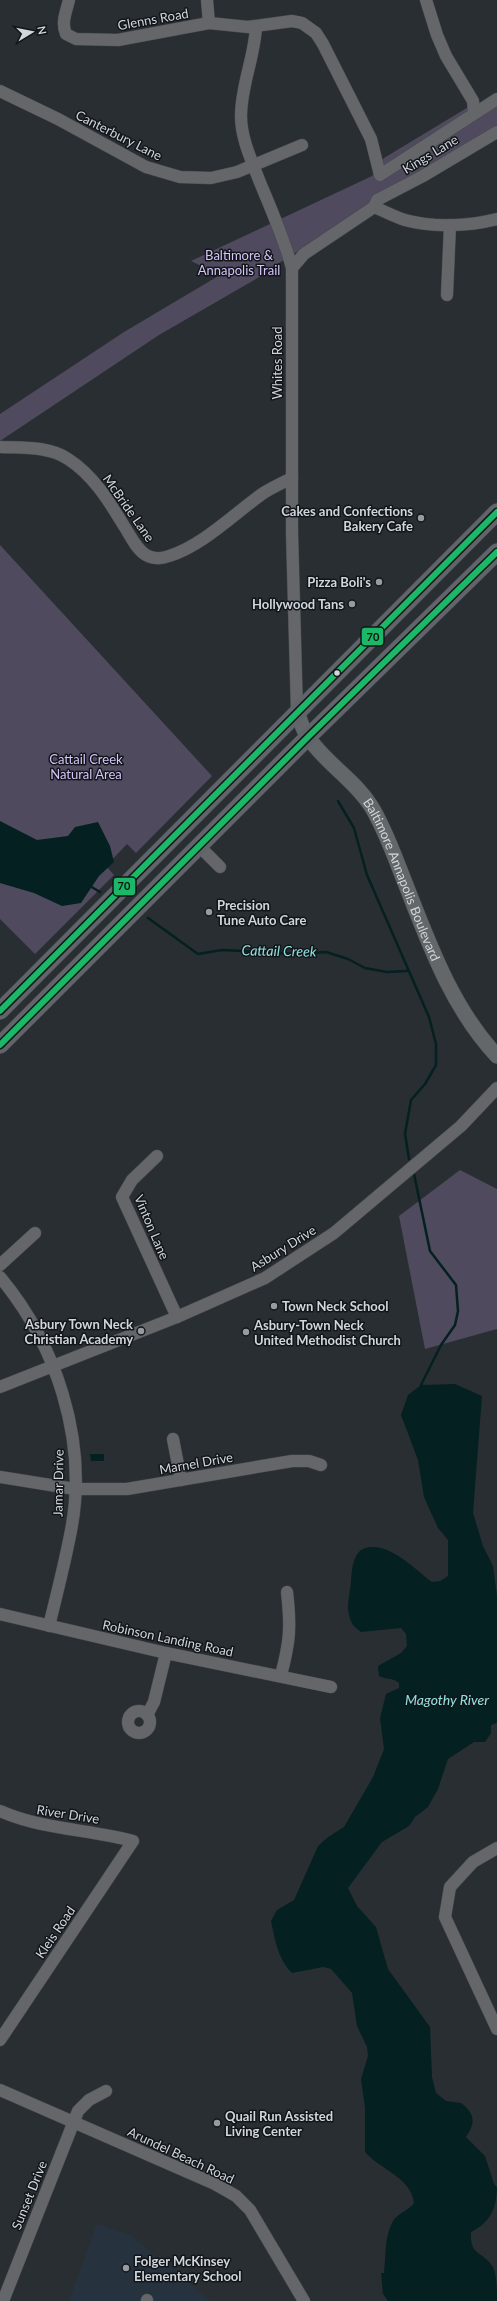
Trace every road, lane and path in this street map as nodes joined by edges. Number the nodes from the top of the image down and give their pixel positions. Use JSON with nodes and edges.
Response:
{"nodes":[{"id":1,"x":69,"y":0,"type":"edge"},
{"id":2,"x":207,"y":0,"type":"edge"},
{"id":3,"x":426,"y":0,"type":"edge"},
{"id":4,"x":209,"y":23,"type":"junction"},
{"id":5,"x":256,"y":26,"type":"junction"},
{"id":6,"x":0,"y":91,"type":"edge"},
{"id":7,"x":497,"y":98,"type":"edge"},
{"id":8,"x":474,"y":112,"type":"junction"},
{"id":9,"x":497,"y":132,"type":"edge"},
{"id":10,"x":302,"y":144,"type":"dead end"},
{"id":11,"x":253,"y":166,"type":"junction"},
{"id":12,"x":376,"y":203,"type":"junction"},
{"id":13,"x":497,"y":219,"type":"edge"},
{"id":14,"x":450,"y":225,"type":"junction"},
{"id":15,"x":292,"y":268,"type":"junction"},
{"id":16,"x":447,"y":295,"type":"dead end"},
{"id":17,"x":0,"y":447,"type":"edge"},
{"id":18,"x":292,"y":478,"type":"junction"},
{"id":19,"x":497,"y":512,"type":"edge"},
{"id":20,"x":497,"y":552,"type":"edge"},
{"id":21,"x":297,"y":712,"type":"junction"},
{"id":22,"x":308,"y":737,"type":"junction"},
{"id":23,"x":200,"y":846,"type":"junction"},
{"id":24,"x":220,"y":867,"type":"dead end"},
{"id":25,"x":0,"y":1011,"type":"edge"},
{"id":26,"x":0,"y":1045,"type":"edge"},
{"id":27,"x":497,"y":1056,"type":"edge"},
{"id":28,"x":497,"y":1088,"type":"edge"},
{"id":29,"x":157,"y":1156,"type":"dead end"},
{"id":30,"x":35,"y":1233,"type":"dead end"},
{"id":31,"x":0,"y":1265,"type":"edge"},
{"id":32,"x":0,"y":1277,"type":"edge"},
{"id":33,"x":177,"y":1317,"type":"junction"},
{"id":34,"x":52,"y":1366,"type":"junction"},
{"id":35,"x":0,"y":1387,"type":"edge"},
{"id":36,"x":174,"y":1438,"type":"dead end"},
{"id":37,"x":321,"y":1465,"type":"dead end"},
{"id":38,"x":0,"y":1477,"type":"edge"},
{"id":39,"x":181,"y":1480,"type":"junction"},
{"id":40,"x":75,"y":1489,"type":"junction"},
{"id":41,"x":287,"y":1592,"type":"dead end"},
{"id":42,"x":0,"y":1614,"type":"edge"},
{"id":43,"x":49,"y":1626,"type":"junction"},
{"id":44,"x":166,"y":1653,"type":"junction"},
{"id":45,"x":281,"y":1675,"type":"junction"},
{"id":46,"x":331,"y":1687,"type":"dead end"},
{"id":47,"x":147,"y":1715,"type":"dead end"},
{"id":48,"x":0,"y":1811,"type":"edge"},
{"id":49,"x":133,"y":1841,"type":"joint"},
{"id":50,"x":497,"y":1848,"type":"edge"},
{"id":51,"x":497,"y":2029,"type":"edge"},
{"id":52,"x":0,"y":2040,"type":"edge"},
{"id":53,"x":0,"y":2090,"type":"edge"},
{"id":54,"x":106,"y":2090,"type":"dead end"},
{"id":55,"x":73,"y":2122,"type":"junction"},
{"id":56,"x":2,"y":2301,"type":"edge"},
{"id":57,"x":304,"y":2301,"type":"edge"}],
"edges":[{"from":1,"to":4,"type":"street","name":"Glenns Road"},
{"from":2,"to":4,"type":"street"},
{"from":3,"to":8,"type":"street"},
{"from":4,"to":5,"type":"street"},
{"from":5,"to":8,"type":"street"},
{"from":5,"to":11,"type":"street","name":"Whites Road"},
{"from":6,"to":11,"type":"street","name":"Canterbury Lane"},
{"from":7,"to":8,"type":"street"},
{"from":9,"to":12,"type":"street","name":"Kings Lane"},
{"from":10,"to":11,"type":"street","name":"Canterbury Lane"},
{"from":11,"to":15,"type":"street","name":"Whites Road"},
{"from":12,"to":14,"type":"street"},
{"from":12,"to":15,"type":"street","name":"Kings Lane"},
{"from":13,"to":14,"type":"street"},
{"from":14,"to":16,"type":"street"},
{"from":15,"to":18,"type":"street","name":"Whites Road"},
{"from":17,"to":18,"type":"street","name":"McBride Lane"},
{"from":18,"to":21,"type":"street","name":"Whites Road"},
{"from":19,"to":21,"type":"highway"},
{"from":20,"to":22,"type":"highway"},
{"from":21,"to":22,"type":"main road","name":"Baltimore Annapolis Boulevard"},
{"from":21,"to":25,"type":"highway"},
{"from":22,"to":23,"type":"highway"},
{"from":22,"to":27,"type":"main road","name":"Baltimore Annapolis Boulevard"},
{"from":23,"to":24,"type":"street"},
{"from":23,"to":26,"type":"highway"},
{"from":28,"to":33,"type":"street","name":"Asbury Drive"},
{"from":29,"to":33,"type":"street","name":"Vinton Lane"},
{"from":30,"to":31,"type":"street"},
{"from":32,"to":34,"type":"street","name":"Jamar Drive"},
{"from":33,"to":34,"type":"street","name":"Asbury Drive"},
{"from":34,"to":35,"type":"street","name":"Asbury Drive"},
{"from":34,"to":40,"type":"street","name":"Jamar Drive"},
{"from":36,"to":39,"type":"street"},
{"from":37,"to":39,"type":"street","name":"Marnel Drive"},
{"from":38,"to":40,"type":"street","name":"Marnel Drive"},
{"from":39,"to":40,"type":"street","name":"Marnel Drive"},
{"from":40,"to":43,"type":"street","name":"Jamar Drive"},
{"from":41,"to":45,"type":"street"},
{"from":42,"to":43,"type":"street","name":"Robinson Landing Road"},
{"from":43,"to":44,"type":"street","name":"Robinson Landing Road"},
{"from":44,"to":45,"type":"street","name":"Robinson Landing Road"},
{"from":44,"to":47,"type":"street"},
{"from":45,"to":46,"type":"street","name":"Robinson Landing Road"},
{"from":48,"to":49,"type":"street","name":"River Drive"},
{"from":49,"to":52,"type":"street","name":"Kleis Road"},
{"from":50,"to":51,"type":"street"},
{"from":53,"to":55,"type":"street","name":"Arundel Beach Road"},
{"from":54,"to":55,"type":"street","name":"Sunset Drive"},
{"from":55,"to":56,"type":"street","name":"Sunset Drive"},
{"from":55,"to":57,"type":"street","name":"Arundel Beach Road"}]}
